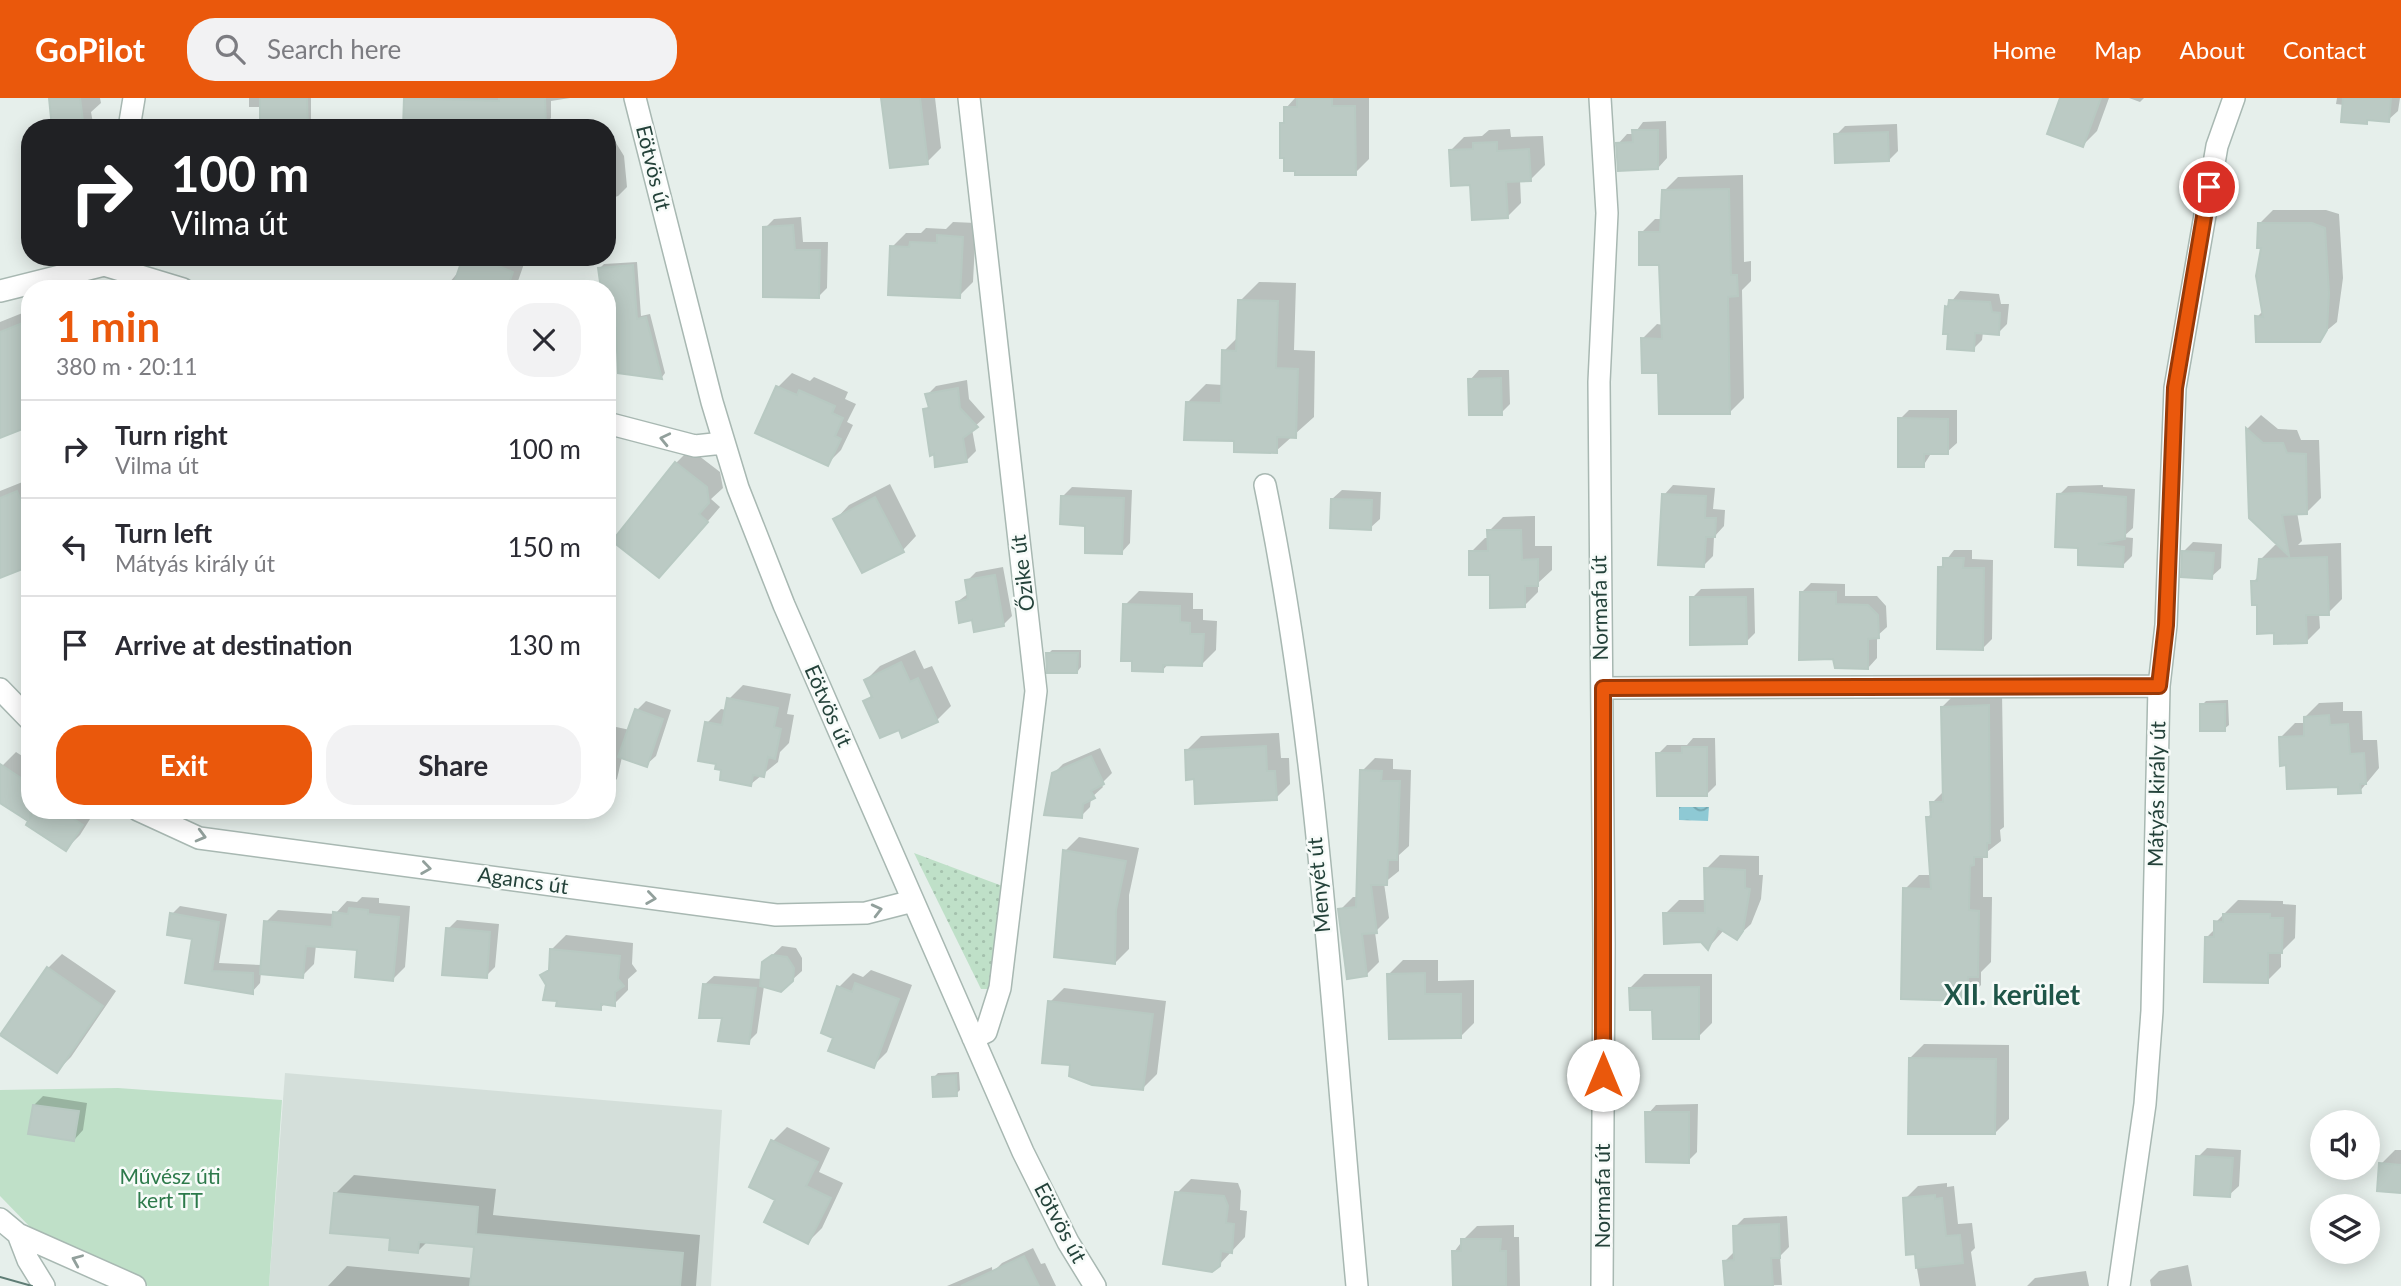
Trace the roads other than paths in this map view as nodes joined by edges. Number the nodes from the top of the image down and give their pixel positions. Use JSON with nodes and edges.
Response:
{"nodes":[{"id":1,"x":134,"y":98,"type":"edge"},
{"id":2,"x":635,"y":98,"type":"edge"},
{"id":3,"x":969,"y":98,"type":"edge"},
{"id":4,"x":1600,"y":98,"type":"edge"},
{"id":5,"x":2234,"y":98,"type":"edge"},
{"id":6,"x":130,"y":119,"type":"edge"},
{"id":7,"x":86,"y":266,"type":"edge"},
{"id":8,"x":118,"y":266,"type":"edge"},
{"id":9,"x":36,"y":280,"type":"edge"},
{"id":10,"x":158,"y":280,"type":"edge"},
{"id":11,"x":21,"y":284,"type":"edge"},
{"id":12,"x":0,"y":290,"type":"edge"},
{"id":13,"x":616,"y":425,"type":"edge"},
{"id":14,"x":723,"y":443,"type":"junction"},
{"id":15,"x":1265,"y":485,"type":"dead end"},
{"id":16,"x":2159,"y":686,"type":"junction"},
{"id":17,"x":1603,"y":688,"type":"junction"},
{"id":18,"x":0,"y":689,"type":"edge"},
{"id":19,"x":21,"y":711,"type":"edge"},
{"id":20,"x":158,"y":819,"type":"edge"},
{"id":21,"x":914,"y":901,"type":"junction"},
{"id":22,"x":973,"y":1038,"type":"junction"},
{"id":23,"x":0,"y":1219,"type":"edge"},
{"id":24,"x":18,"y":1234,"type":"junction"},
{"id":25,"x":44,"y":1286,"type":"edge"},
{"id":26,"x":135,"y":1286,"type":"edge"},
{"id":27,"x":1095,"y":1286,"type":"edge"},
{"id":28,"x":1357,"y":1286,"type":"edge"},
{"id":29,"x":1602,"y":1286,"type":"edge"},
{"id":30,"x":2119,"y":1286,"type":"edge"}],
"edges":[{"from":1,"to":6,"type":"street"},
{"from":2,"to":14,"type":"street","name":"Eötvös út"},
{"from":3,"to":22,"type":"street","name":"Őzike út"},
{"from":4,"to":17,"type":"street","name":"Normafa út"},
{"from":5,"to":16,"type":"street","name":"Mátyás király út"},
{"from":7,"to":9,"type":"street"},
{"from":8,"to":10,"type":"street"},
{"from":11,"to":12,"type":"street"},
{"from":14,"to":13,"type":"street","one_way":true},
{"from":14,"to":21,"type":"street","name":"Eötvös út"},
{"from":15,"to":28,"type":"street","name":"Menyét út"},
{"from":16,"to":17,"type":"street"},
{"from":16,"to":30,"type":"street","name":"Mátyás király út"},
{"from":17,"to":29,"type":"street","name":"Normafa út"},
{"from":18,"to":19,"type":"street"},
{"from":20,"to":21,"type":"street","name":"Agancs út","one_way":true},
{"from":21,"to":22,"type":"street","name":"Eötvös út"},
{"from":22,"to":27,"type":"street","name":"Eötvös út"},
{"from":23,"to":24,"type":"street"},
{"from":24,"to":25,"type":"street"},
{"from":26,"to":24,"type":"street","one_way":true}]}
